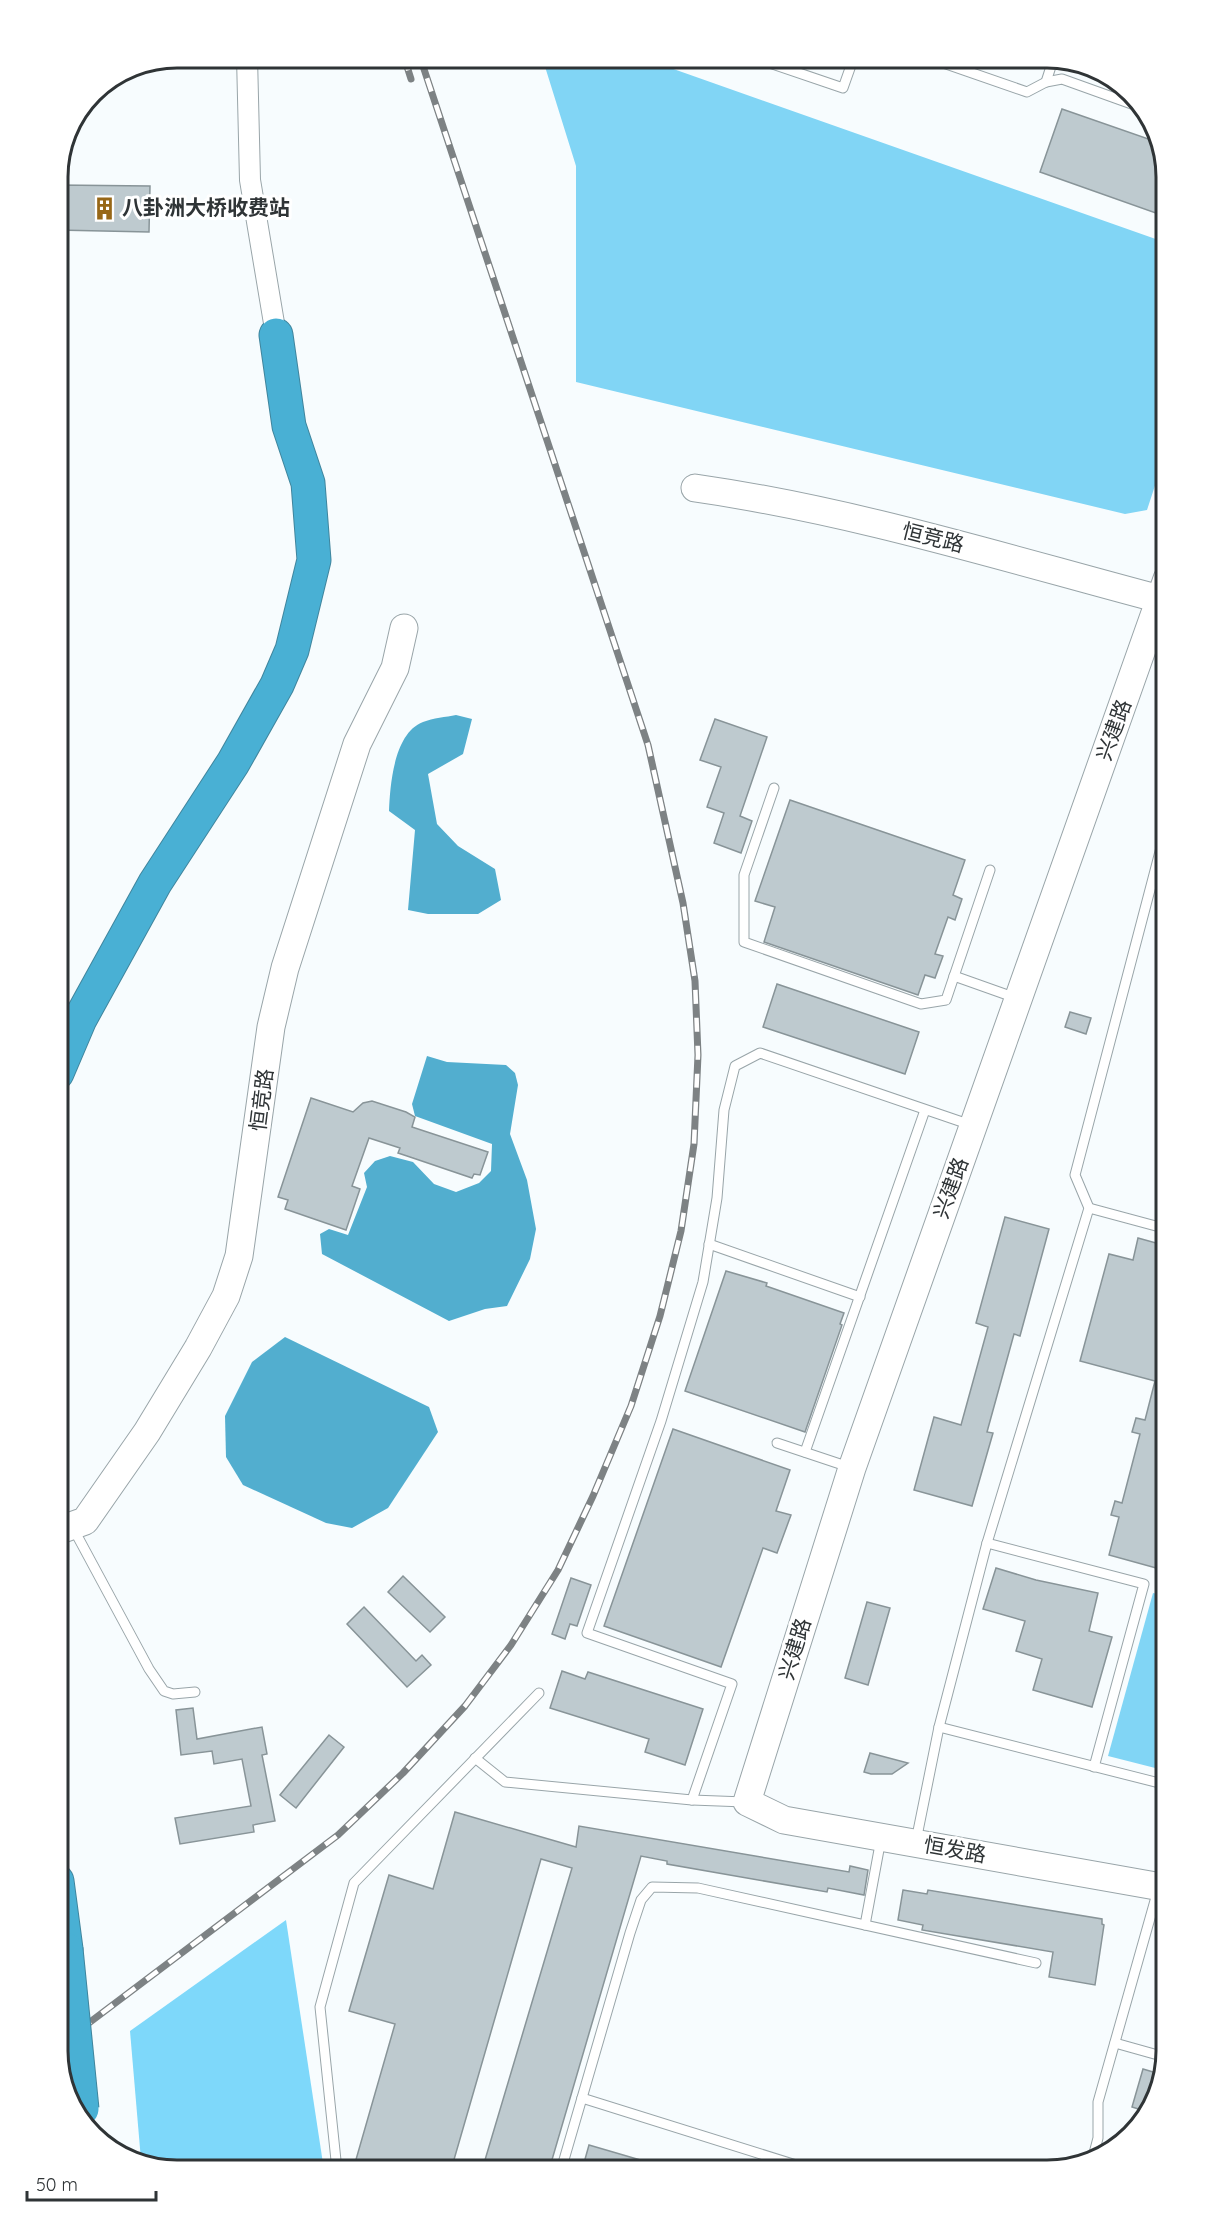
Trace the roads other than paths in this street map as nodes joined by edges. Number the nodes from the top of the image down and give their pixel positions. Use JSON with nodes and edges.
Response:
{"nodes":[{"id":1,"x":247,"y":68,"type":"edge"},
{"id":2,"x":784,"y":68,"type":"edge"},
{"id":3,"x":850,"y":68,"type":"edge"},
{"id":4,"x":958,"y":68,"type":"edge"},
{"id":5,"x":1050,"y":68,"type":"edge"},
{"id":6,"x":1046,"y":82,"type":"junction"},
{"id":7,"x":1128,"y":103,"type":"edge"},
{"id":8,"x":276,"y":334,"type":"joint"},
{"id":9,"x":695,"y":488,"type":"dead end"},
{"id":10,"x":1156,"y":591,"type":"edge"},
{"id":11,"x":1156,"y":618,"type":"edge"},
{"id":12,"x":404,"y":628,"type":"dead end"},
{"id":13,"x":774,"y":788,"type":"dead end"},
{"id":14,"x":1156,"y":867,"type":"edge"},
{"id":15,"x":990,"y":870,"type":"dead end"},
{"id":16,"x":954,"y":976,"type":"junction"},
{"id":17,"x":1018,"y":999,"type":"junction"},
{"id":18,"x":68,"y":1047,"type":"edge"},
{"id":19,"x":925,"y":1110,"type":"junction"},
{"id":20,"x":973,"y":1126,"type":"junction"},
{"id":21,"x":1089,"y":1208,"type":"junction"},
{"id":22,"x":1156,"y":1226,"type":"edge"},
{"id":23,"x":710,"y":1244,"type":"junction"},
{"id":24,"x":860,"y":1297,"type":"junction"},
{"id":25,"x":777,"y":1443,"type":"dead end"},
{"id":26,"x":805,"y":1452,"type":"junction"},
{"id":27,"x":852,"y":1468,"type":"junction"},
{"id":28,"x":68,"y":1528,"type":"edge"},
{"id":29,"x":68,"y":1536,"type":"edge"},
{"id":30,"x":987,"y":1543,"type":"junction"},
{"id":31,"x":195,"y":1692,"type":"dead end"},
{"id":32,"x":538,"y":1693,"type":"dead end"},
{"id":33,"x":939,"y":1727,"type":"junction"},
{"id":34,"x":476,"y":1758,"type":"junction"},
{"id":35,"x":1094,"y":1767,"type":"junction"},
{"id":36,"x":1156,"y":1782,"type":"edge"},
{"id":37,"x":692,"y":1800,"type":"junction"},
{"id":38,"x":747,"y":1802,"type":"junction"},
{"id":39,"x":881,"y":1837,"type":"junction"},
{"id":40,"x":916,"y":1843,"type":"junction"},
{"id":41,"x":1156,"y":1886,"type":"edge"},
{"id":42,"x":1156,"y":1910,"type":"edge"},
{"id":43,"x":866,"y":1925,"type":"junction"},
{"id":44,"x":1036,"y":1963,"type":"dead end"},
{"id":45,"x":68,"y":2007,"type":"edge"},
{"id":46,"x":1115,"y":2043,"type":"junction"},
{"id":47,"x":1156,"y":2054,"type":"edge"},
{"id":48,"x":77,"y":2095,"type":"edge"},
{"id":49,"x":582,"y":2098,"type":"junction"},
{"id":50,"x":1095,"y":2148,"type":"edge"},
{"id":51,"x":336,"y":2159,"type":"edge"},
{"id":52,"x":564,"y":2159,"type":"edge"},
{"id":53,"x":780,"y":2160,"type":"edge"}],
"edges":[{"from":1,"to":8,"type":"street"},
{"from":2,"to":3,"type":"lane"},
{"from":4,"to":6,"type":"lane"},
{"from":5,"to":6,"type":"lane"},
{"from":6,"to":7,"type":"lane"},
{"from":8,"to":18,"type":"highway"},
{"from":9,"to":10,"type":"street","name":"恒竞路"},
{"from":11,"to":17,"type":"street","name":"兴建路"},
{"from":12,"to":28,"type":"street","name":"恒竞路"},
{"from":13,"to":16,"type":"lane"},
{"from":14,"to":21,"type":"lane"},
{"from":15,"to":16,"type":"lane"},
{"from":16,"to":17,"type":"lane"},
{"from":17,"to":20,"type":"street","name":"兴建路"},
{"from":19,"to":20,"type":"lane"},
{"from":19,"to":23,"type":"lane"},
{"from":19,"to":24,"type":"lane"},
{"from":20,"to":27,"type":"street","name":"兴建路"},
{"from":21,"to":22,"type":"lane"},
{"from":21,"to":30,"type":"lane"},
{"from":23,"to":24,"type":"lane"},
{"from":23,"to":37,"type":"lane"},
{"from":24,"to":26,"type":"lane"},
{"from":25,"to":26,"type":"lane"},
{"from":26,"to":27,"type":"lane"},
{"from":27,"to":38,"type":"street","name":"兴建路"},
{"from":29,"to":31,"type":"lane"},
{"from":30,"to":33,"type":"lane"},
{"from":30,"to":35,"type":"lane"},
{"from":32,"to":34,"type":"lane"},
{"from":33,"to":35,"type":"lane"},
{"from":33,"to":40,"type":"lane"},
{"from":34,"to":37,"type":"lane"},
{"from":34,"to":51,"type":"lane"},
{"from":35,"to":36,"type":"lane"},
{"from":37,"to":38,"type":"lane"},
{"from":38,"to":39,"type":"street","name":"恒发路"},
{"from":39,"to":40,"type":"street","name":"恒发路"},
{"from":39,"to":43,"type":"lane"},
{"from":40,"to":41,"type":"street","name":"恒发路"},
{"from":42,"to":46,"type":"lane"},
{"from":43,"to":44,"type":"lane"},
{"from":43,"to":49,"type":"lane"},
{"from":45,"to":48,"type":"highway"},
{"from":46,"to":47,"type":"lane"},
{"from":46,"to":50,"type":"lane"},
{"from":49,"to":52,"type":"lane"},
{"from":49,"to":53,"type":"lane"}]}
